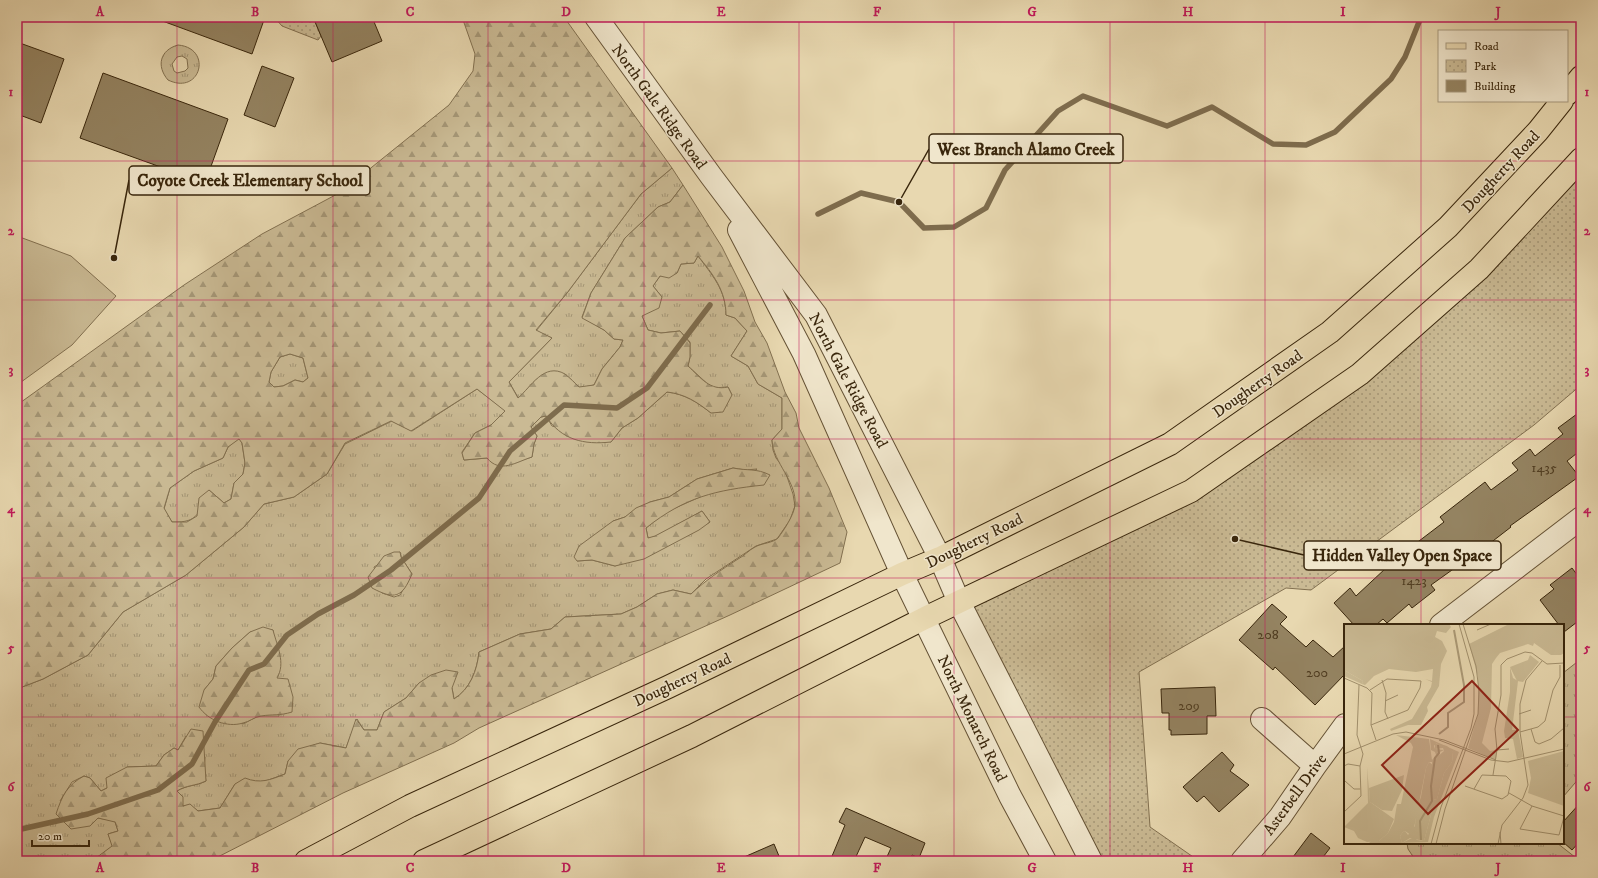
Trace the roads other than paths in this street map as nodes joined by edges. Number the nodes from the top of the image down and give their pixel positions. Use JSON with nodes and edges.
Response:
{"nodes":[{"id":1,"x":596,"y":17,"type":"edge"},
{"id":2,"x":1581,"y":77,"type":"edge"},
{"id":3,"x":1568,"y":93,"type":"edge"},
{"id":4,"x":1561,"y":102,"type":"edge"},
{"id":5,"x":1581,"y":159,"type":"edge"},
{"id":6,"x":711,"y":176,"type":"junction"},
{"id":7,"x":1581,"y":518,"type":"edge"},
{"id":8,"x":940,"y":558,"type":"junction"},
{"id":9,"x":902,"y":574,"type":"junction"},
{"id":10,"x":959,"y":602,"type":"junction"},
{"id":11,"x":925,"y":618,"type":"junction"},
{"id":12,"x":1442,"y":624,"type":"edge"},
{"id":13,"x":1262,"y":719,"type":"dead end"},
{"id":14,"x":1344,"y":726,"type":"edge"},
{"id":15,"x":1315,"y":766,"type":"junction"},
{"id":16,"x":306,"y":861,"type":"edge"},
{"id":17,"x":424,"y":861,"type":"edge"},
{"id":18,"x":1045,"y":861,"type":"edge"},
{"id":19,"x":1091,"y":861,"type":"edge"},
{"id":20,"x":1242,"y":861,"type":"edge"}],
"edges":[{"from":1,"to":6,"type":"street","name":"North Gale Ridge Road"},
{"from":2,"to":3,"type":"main road"},
{"from":4,"to":8,"type":"main road","name":"Dougherty Road"},
{"from":5,"to":10,"type":"main road"},
{"from":6,"to":8,"type":"street","name":"North Gale Ridge Road"},
{"from":6,"to":9,"type":"street","name":"North Gale Ridge Road"},
{"from":7,"to":12,"type":"street"},
{"from":8,"to":9,"type":"main road","name":"Dougherty Road"},
{"from":8,"to":10,"type":"street","name":"North Gale Ridge Road"},
{"from":9,"to":11,"type":"street","name":"North Monarch Road"},
{"from":9,"to":16,"type":"main road","name":"Dougherty Road"},
{"from":10,"to":11,"type":"main road"},
{"from":10,"to":19,"type":"street"},
{"from":11,"to":17,"type":"main road"},
{"from":11,"to":18,"type":"street","name":"North Monarch Road"},
{"from":13,"to":15,"type":"street"},
{"from":14,"to":15,"type":"street","name":"Asterbell Drive"},
{"from":15,"to":20,"type":"street","name":"Asterbell Drive"}]}
